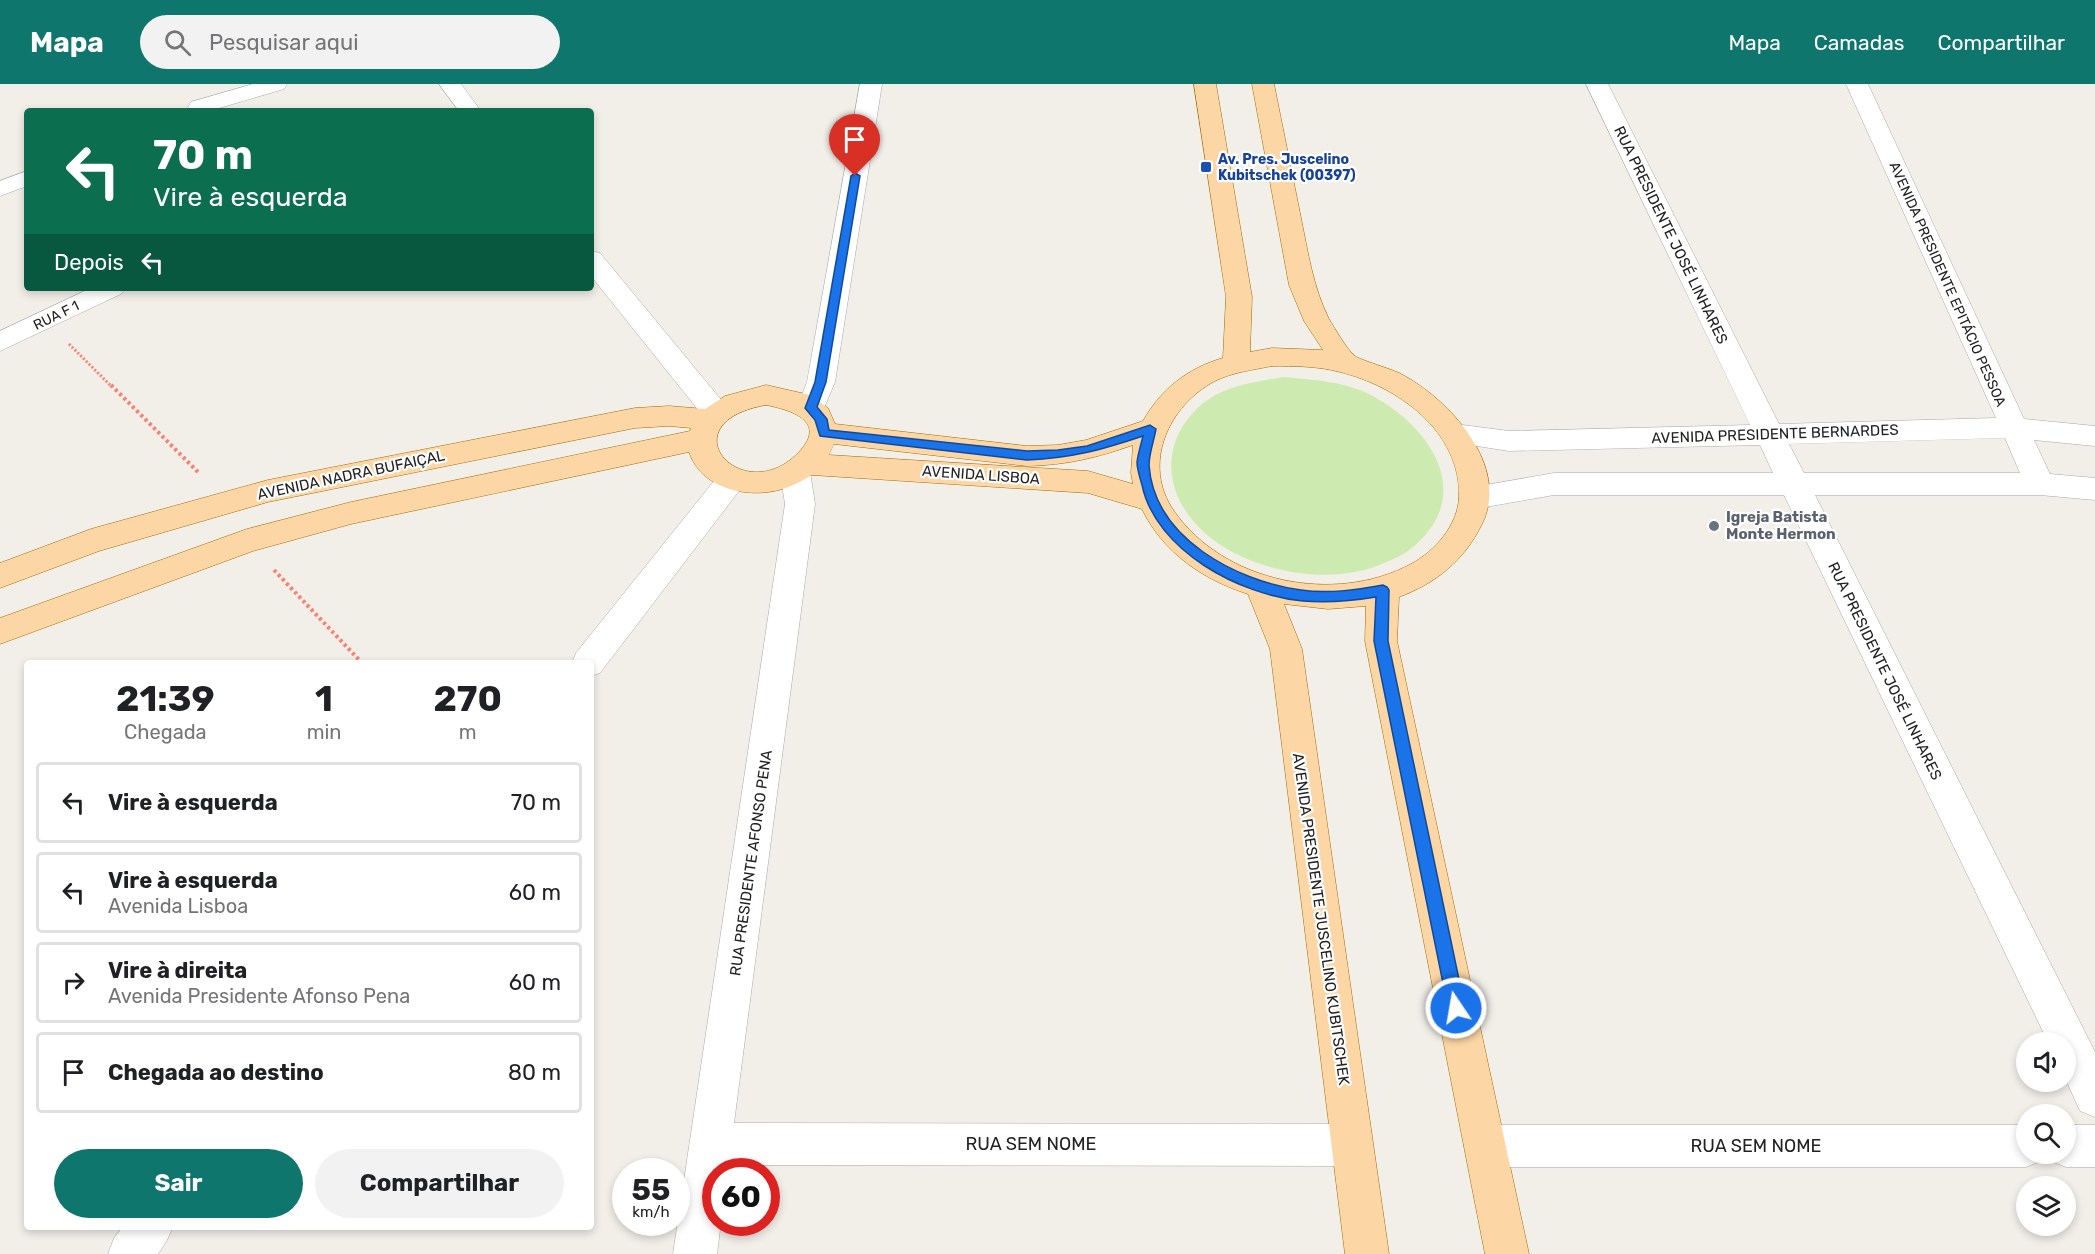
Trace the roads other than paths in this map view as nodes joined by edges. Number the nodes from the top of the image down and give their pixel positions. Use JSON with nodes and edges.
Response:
{"nodes":[{"id":1,"x":276,"y":84,"type":"edge"},
{"id":2,"x":450,"y":84,"type":"edge"},
{"id":3,"x":871,"y":84,"type":"edge"},
{"id":4,"x":1205,"y":84,"type":"edge"},
{"id":5,"x":1263,"y":84,"type":"edge"},
{"id":6,"x":1597,"y":84,"type":"edge"},
{"id":7,"x":1857,"y":84,"type":"edge"},
{"id":8,"x":193,"y":103,"type":"edge"},
{"id":9,"x":468,"y":108,"type":"edge"},
{"id":10,"x":24,"y":179,"type":"edge"},
{"id":11,"x":0,"y":189,"type":"edge"},
{"id":12,"x":594,"y":263,"type":"edge"},
{"id":13,"x":106,"y":291,"type":"edge"},
{"id":14,"x":0,"y":342,"type":"edge"},
{"id":15,"x":1236,"y":363,"type":"junction"},
{"id":16,"x":1346,"y":364,"type":"junction"},
{"id":17,"x":811,"y":408,"type":"junction"},
{"id":18,"x":710,"y":424,"type":"junction"},
{"id":19,"x":2013,"y":428,"type":"junction"},
{"id":20,"x":1150,"y":429,"type":"junction"},
{"id":21,"x":824,"y":434,"type":"junction"},
{"id":22,"x":1455,"y":434,"type":"junction"},
{"id":23,"x":1769,"y":435,"type":"junction"},
{"id":24,"x":2095,"y":436,"type":"edge"},
{"id":25,"x":801,"y":468,"type":"junction"},
{"id":26,"x":732,"y":479,"type":"junction"},
{"id":27,"x":1793,"y":484,"type":"junction"},
{"id":28,"x":2040,"y":484,"type":"junction"},
{"id":29,"x":2095,"y":489,"type":"edge"},
{"id":30,"x":1474,"y":498,"type":"junction"},
{"id":31,"x":1152,"y":501,"type":"junction"},
{"id":32,"x":0,"y":576,"type":"edge"},
{"id":33,"x":1261,"y":587,"type":"junction"},
{"id":34,"x":1383,"y":590,"type":"junction"},
{"id":35,"x":0,"y":631,"type":"edge"},
{"id":36,"x":590,"y":660,"type":"edge"},
{"id":37,"x":2095,"y":1096,"type":"edge"},
{"id":38,"x":712,"y":1144,"type":"junction"},
{"id":39,"x":1351,"y":1145,"type":"junction"},
{"id":40,"x":1485,"y":1146,"type":"junction"},
{"id":41,"x":2016,"y":1146,"type":"edge"},
{"id":42,"x":2076,"y":1146,"type":"edge"},
{"id":43,"x":2095,"y":1146,"type":"edge"},
{"id":44,"x":149,"y":1230,"type":"edge"},
{"id":45,"x":130,"y":1254,"type":"edge"},
{"id":46,"x":695,"y":1254,"type":"edge"},
{"id":47,"x":1367,"y":1254,"type":"edge"},
{"id":48,"x":1507,"y":1254,"type":"edge"}],
"edges":[{"from":1,"to":8,"type":"street"},
{"from":2,"to":9,"type":"street"},
{"from":3,"to":17,"type":"street"},
{"from":4,"to":15,"type":"main road"},
{"from":5,"to":16,"type":"main road"},
{"from":6,"to":23,"type":"street","name":"RUA PRESIDENTE JOSÉ LINHARES"},
{"from":7,"to":19,"type":"street","name":"AVENIDA PRESIDENTE EPITÁCIO PESSOA"},
{"from":10,"to":11,"type":"street"},
{"from":12,"to":18,"type":"street"},
{"from":13,"to":14,"type":"street","name":"RUA F 1"},
{"from":15,"to":16,"type":"main road"},
{"from":15,"to":20,"type":"main road"},
{"from":16,"to":22,"type":"main road"},
{"from":17,"to":18,"type":"main road"},
{"from":17,"to":21,"type":"main road"},
{"from":18,"to":26,"type":"main road"},
{"from":18,"to":32,"type":"main road","name":"AVENIDA NADRA BUFAIÇAL"},
{"from":18,"to":35,"type":"main road"},
{"from":19,"to":23,"type":"street","name":"AVENIDA PRESIDENTE BERNARDES"},
{"from":19,"to":24,"type":"street","name":"AVENIDA PRESIDENTE BERNARDES"},
{"from":19,"to":28,"type":"street","name":"AVENIDA PRESIDENTE EPITÁCIO PESSOA"},
{"from":20,"to":21,"type":"main road","name":"AVENIDA LISBOA"},
{"from":20,"to":31,"type":"main road"},
{"from":21,"to":25,"type":"main road"},
{"from":22,"to":23,"type":"street","name":"AVENIDA PRESIDENTE BERNARDES"},
{"from":22,"to":30,"type":"main road"},
{"from":23,"to":27,"type":"street","name":"RUA PRESIDENTE JOSÉ LINHARES"},
{"from":25,"to":26,"type":"main road"},
{"from":25,"to":31,"type":"main road","name":"AVENIDA LISBOA"},
{"from":25,"to":38,"type":"street","name":"RUA PRESIDENTE AFONSO PENA"},
{"from":26,"to":36,"type":"street"},
{"from":27,"to":28,"type":"street"},
{"from":27,"to":30,"type":"street"},
{"from":27,"to":37,"type":"street","name":"RUA PRESIDENTE JOSÉ LINHARES"},
{"from":28,"to":29,"type":"street"},
{"from":30,"to":34,"type":"main road"},
{"from":31,"to":33,"type":"main road"},
{"from":33,"to":34,"type":"main road"},
{"from":33,"to":39,"type":"main road","name":"AVENIDA PRESIDENTE JUSCELINO KUBITSCHEK"},
{"from":34,"to":40,"type":"main road"},
{"from":38,"to":39,"type":"street","name":"RUA SEM NOME"},
{"from":38,"to":46,"type":"street","name":"RUA PRESIDENTE AFONSO PENA"},
{"from":39,"to":47,"type":"main road","name":"AVENIDA PRESIDENTE JUSCELINO KUBITSCHEK"},
{"from":40,"to":41,"type":"street","name":"RUA SEM NOME"},
{"from":40,"to":48,"type":"main road"},
{"from":42,"to":43,"type":"street"},
{"from":44,"to":45,"type":"street"}]}
